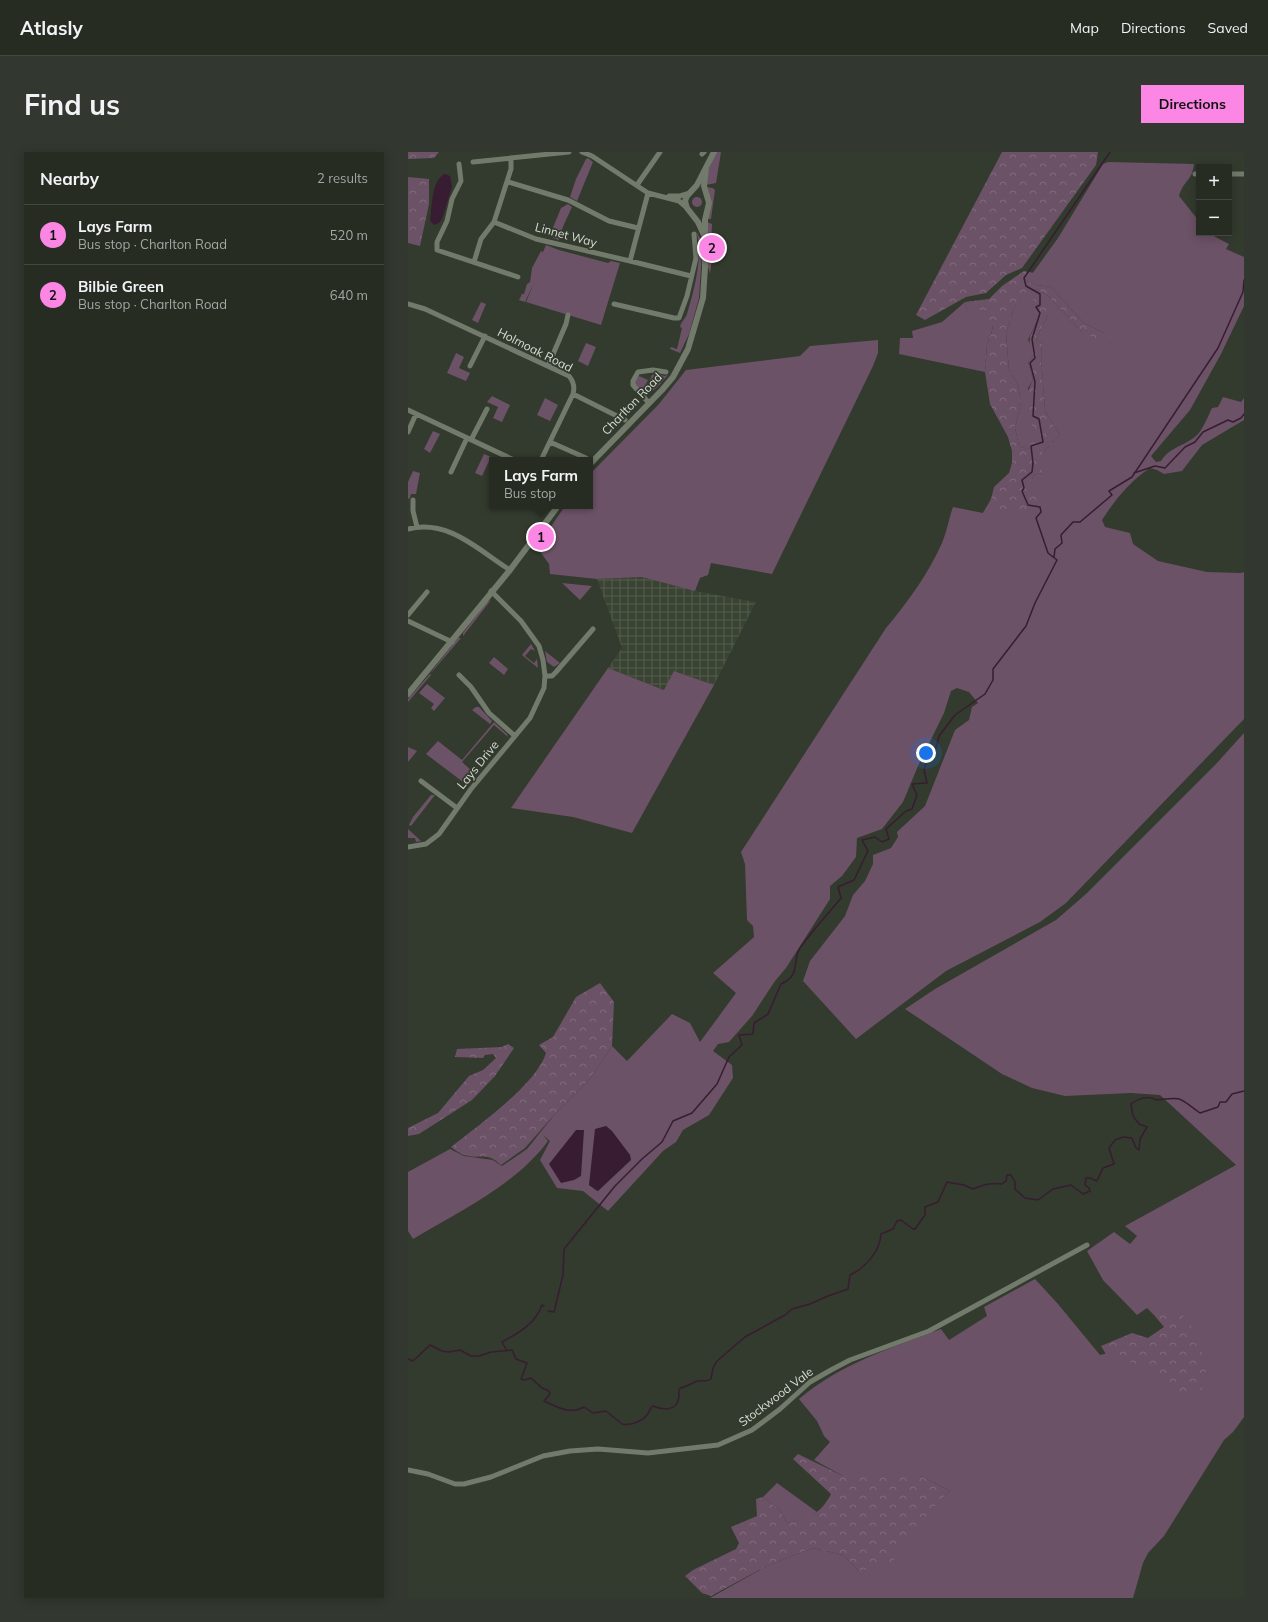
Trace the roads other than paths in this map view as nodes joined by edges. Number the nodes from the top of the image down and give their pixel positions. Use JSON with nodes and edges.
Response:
{"nodes":[{"id":1,"x":565,"y":152,"type":"edge"},
{"id":2,"x":582,"y":152,"type":"edge"},
{"id":3,"x":660,"y":152,"type":"edge"},
{"id":4,"x":714,"y":152,"type":"edge"},
{"id":5,"x":519,"y":155,"type":"edge"},
{"id":6,"x":511,"y":158,"type":"junction"},
{"id":7,"x":473,"y":162,"type":"dead end"},
{"id":8,"x":459,"y":164,"type":"dead end"},
{"id":9,"x":706,"y":168,"type":"junction"},
{"id":10,"x":1232,"y":174,"type":"edge"},
{"id":11,"x":1244,"y":174,"type":"edge"},
{"id":12,"x":508,"y":182,"type":"junction"},
{"id":13,"x":637,"y":186,"type":"junction"},
{"id":14,"x":648,"y":192,"type":"junction"},
{"id":15,"x":690,"y":192,"type":"junction"},
{"id":16,"x":706,"y":194,"type":"junction"},
{"id":17,"x":662,"y":196,"type":"junction"},
{"id":18,"x":708,"y":207,"type":"junction"},
{"id":19,"x":689,"y":210,"type":"junction"},
{"id":20,"x":494,"y":222,"type":"junction"},
{"id":21,"x":638,"y":228,"type":"junction"},
{"id":22,"x":694,"y":234,"type":"dead end"},
{"id":23,"x":705,"y":239,"type":"junction"},
{"id":24,"x":630,"y":261,"type":"junction"},
{"id":25,"x":474,"y":262,"type":"junction"},
{"id":26,"x":691,"y":276,"type":"junction"},
{"id":27,"x":518,"y":277,"type":"dead end"},
{"id":28,"x":408,"y":304,"type":"edge"},
{"id":29,"x":614,"y":304,"type":"dead end"},
{"id":30,"x":568,"y":315,"type":"dead end"},
{"id":31,"x":485,"y":336,"type":"junction"},
{"id":32,"x":470,"y":366,"type":"dead end"},
{"id":33,"x":548,"y":366,"type":"junction"},
{"id":34,"x":666,"y":372,"type":"dead end"},
{"id":35,"x":573,"y":394,"type":"junction"},
{"id":36,"x":650,"y":403,"type":"junction"},
{"id":37,"x":486,"y":409,"type":"dead end"},
{"id":38,"x":408,"y":410,"type":"edge"},
{"id":39,"x":416,"y":414,"type":"junction"},
{"id":40,"x":625,"y":420,"type":"dead end"},
{"id":41,"x":408,"y":432,"type":"edge"},
{"id":42,"x":469,"y":439,"type":"junction"},
{"id":43,"x":550,"y":442,"type":"junction"},
{"id":44,"x":508,"y":457,"type":"edge"},
{"id":45,"x":542,"y":457,"type":"edge"},
{"id":46,"x":584,"y":457,"type":"edge"},
{"id":47,"x":593,"y":461,"type":"edge"},
{"id":48,"x":452,"y":472,"type":"dead end"},
{"id":49,"x":413,"y":500,"type":"dead end"},
{"id":50,"x":556,"y":509,"type":"edge"},
{"id":51,"x":417,"y":527,"type":"junction"},
{"id":52,"x":408,"y":529,"type":"edge"},
{"id":53,"x":510,"y":570,"type":"junction"},
{"id":54,"x":427,"y":592,"type":"dead end"},
{"id":55,"x":491,"y":592,"type":"junction"},
{"id":56,"x":408,"y":616,"type":"edge"},
{"id":57,"x":408,"y":621,"type":"edge"},
{"id":58,"x":593,"y":629,"type":"dead end"},
{"id":59,"x":452,"y":642,"type":"junction"},
{"id":60,"x":459,"y":675,"type":"dead end"},
{"id":61,"x":545,"y":676,"type":"junction"},
{"id":62,"x":408,"y":694,"type":"edge"},
{"id":63,"x":515,"y":736,"type":"junction"},
{"id":64,"x":421,"y":780,"type":"dead end"},
{"id":65,"x":457,"y":808,"type":"junction"},
{"id":66,"x":408,"y":847,"type":"edge"},
{"id":67,"x":1086,"y":1245,"type":"dead end"},
{"id":68,"x":408,"y":1470,"type":"edge"}],
"edges":[{"from":1,"to":5,"type":"street"},
{"from":2,"to":13,"type":"street"},
{"from":3,"to":13,"type":"street"},
{"from":4,"to":9,"type":"street","name":"Charlton Road"},
{"from":5,"to":6,"type":"street"},
{"from":6,"to":7,"type":"street"},
{"from":6,"to":12,"type":"street"},
{"from":8,"to":25,"type":"street"},
{"from":9,"to":15,"type":"street","name":"Charlton Road"},
{"from":9,"to":16,"type":"street","name":"Charlton Road"},
{"from":10,"to":11,"type":"street"},
{"from":12,"to":20,"type":"street"},
{"from":12,"to":21,"type":"street"},
{"from":13,"to":14,"type":"street"},
{"from":14,"to":17,"type":"street"},
{"from":14,"to":21,"type":"street"},
{"from":15,"to":16,"type":"street"},
{"from":15,"to":17,"type":"street"},
{"from":15,"to":19,"type":"street","name":"Charlton Road"},
{"from":16,"to":18,"type":"street","name":"Charlton Road"},
{"from":17,"to":19,"type":"street"},
{"from":18,"to":19,"type":"street"},
{"from":18,"to":23,"type":"street","name":"Charlton Road"},
{"from":19,"to":23,"type":"street","name":"Charlton Road"},
{"from":20,"to":24,"type":"street","name":"Linnet Way"},
{"from":20,"to":25,"type":"street"},
{"from":21,"to":24,"type":"street"},
{"from":22,"to":26,"type":"street"},
{"from":23,"to":36,"type":"street","name":"Charlton Road"},
{"from":24,"to":26,"type":"street","name":"Linnet Way"},
{"from":25,"to":27,"type":"street"},
{"from":26,"to":29,"type":"street"},
{"from":28,"to":31,"type":"street","name":"Holmoak Road"},
{"from":30,"to":33,"type":"street"},
{"from":31,"to":32,"type":"street"},
{"from":31,"to":33,"type":"street","name":"Holmoak Road"},
{"from":33,"to":35,"type":"street","name":"Holmoak Road"},
{"from":34,"to":36,"type":"street"},
{"from":35,"to":40,"type":"street"},
{"from":35,"to":43,"type":"street"},
{"from":36,"to":47,"type":"street","name":"Charlton Road"},
{"from":37,"to":42,"type":"street"},
{"from":38,"to":39,"type":"street"},
{"from":39,"to":41,"type":"street"},
{"from":39,"to":42,"type":"street"},
{"from":42,"to":44,"type":"street"},
{"from":42,"to":48,"type":"street"},
{"from":43,"to":45,"type":"street"},
{"from":43,"to":46,"type":"street"},
{"from":49,"to":51,"type":"street"},
{"from":50,"to":53,"type":"street"},
{"from":51,"to":52,"type":"street"},
{"from":51,"to":53,"type":"street"},
{"from":53,"to":55,"type":"street"},
{"from":54,"to":56,"type":"street"},
{"from":55,"to":59,"type":"street"},
{"from":55,"to":61,"type":"street","name":"Lays Drive"},
{"from":57,"to":59,"type":"street"},
{"from":58,"to":61,"type":"street"},
{"from":59,"to":62,"type":"street"},
{"from":60,"to":63,"type":"street","name":"Lays Drive"},
{"from":61,"to":63,"type":"street","name":"Lays Drive"},
{"from":63,"to":65,"type":"street","name":"Lays Drive"},
{"from":64,"to":65,"type":"street"},
{"from":65,"to":66,"type":"street","name":"Lays Drive"},
{"from":67,"to":68,"type":"street","name":"Stockwood Vale"}]}
